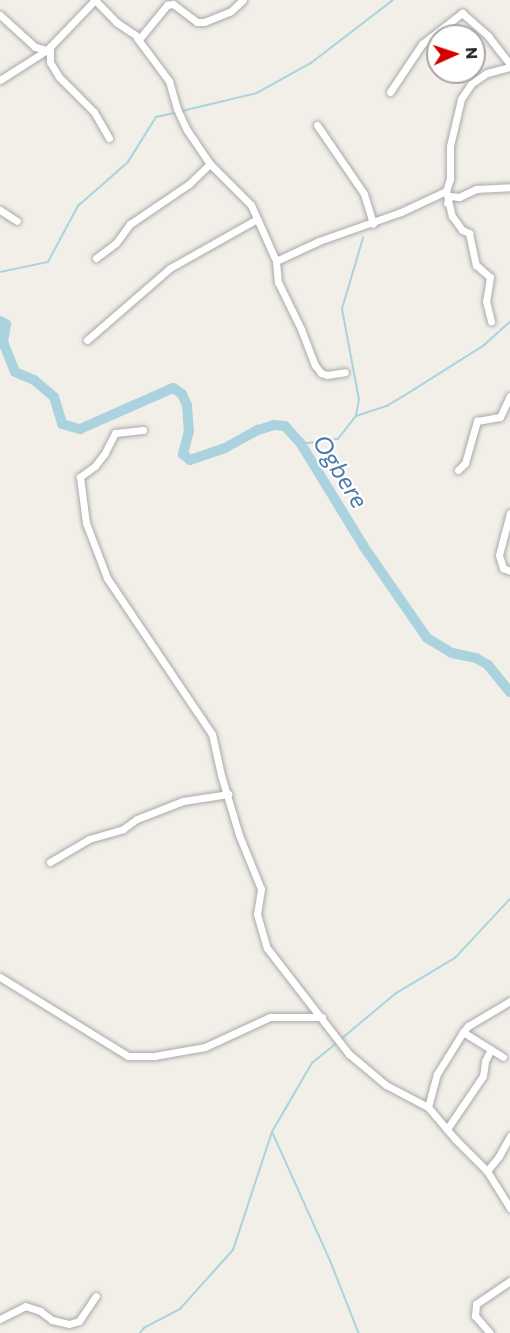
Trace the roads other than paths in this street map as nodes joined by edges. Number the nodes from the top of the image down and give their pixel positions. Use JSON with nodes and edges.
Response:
{"nodes":[{"id":1,"x":95,"y":0,"type":"edge"},
{"id":2,"x":243,"y":0,"type":"edge"},
{"id":3,"x":0,"y":15,"type":"edge"},
{"id":4,"x":137,"y":38,"type":"junction"},
{"id":5,"x":48,"y":48,"type":"junction"},
{"id":6,"x":510,"y":66,"type":"edge"},
{"id":7,"x":0,"y":80,"type":"edge"},
{"id":8,"x":390,"y":92,"type":"dead end"},
{"id":9,"x":317,"y":125,"type":"dead end"},
{"id":10,"x":109,"y":138,"type":"dead end"},
{"id":11,"x":210,"y":164,"type":"junction"},
{"id":12,"x":510,"y":187,"type":"edge"},
{"id":13,"x":446,"y":191,"type":"junction"},
{"id":14,"x":447,"y":202,"type":"junction"},
{"id":15,"x":0,"y":210,"type":"edge"},
{"id":16,"x":257,"y":219,"type":"junction"},
{"id":17,"x":17,"y":221,"type":"dead end"},
{"id":18,"x":373,"y":224,"type":"junction"},
{"id":19,"x":96,"y":258,"type":"dead end"},
{"id":20,"x":276,"y":261,"type":"junction"},
{"id":21,"x":491,"y":321,"type":"dead end"},
{"id":22,"x":87,"y":340,"type":"dead end"},
{"id":23,"x":345,"y":372,"type":"dead end"},
{"id":24,"x":510,"y":396,"type":"edge"},
{"id":25,"x":143,"y":430,"type":"dead end"},
{"id":26,"x":458,"y":470,"type":"dead end"},
{"id":27,"x":510,"y":513,"type":"edge"},
{"id":28,"x":510,"y":571,"type":"edge"},
{"id":29,"x":228,"y":794,"type":"junction"},
{"id":30,"x":50,"y":862,"type":"dead end"},
{"id":31,"x":0,"y":977,"type":"edge"},
{"id":32,"x":510,"y":1001,"type":"edge"},
{"id":33,"x":322,"y":1017,"type":"junction"},
{"id":34,"x":463,"y":1032,"type":"junction"},
{"id":35,"x":491,"y":1049,"type":"junction"},
{"id":36,"x":503,"y":1057,"type":"dead end"},
{"id":37,"x":428,"y":1107,"type":"junction"},
{"id":38,"x":447,"y":1129,"type":"junction"},
{"id":39,"x":510,"y":1136,"type":"edge"},
{"id":40,"x":486,"y":1171,"type":"junction"},
{"id":41,"x":510,"y":1208,"type":"edge"},
{"id":42,"x":510,"y":1281,"type":"edge"},
{"id":43,"x":96,"y":1296,"type":"dead end"},
{"id":44,"x":0,"y":1319,"type":"edge"},
{"id":45,"x":490,"y":1333,"type":"edge"}],
"edges":[{"from":1,"to":4,"type":"street"},
{"from":1,"to":5,"type":"street"},
{"from":2,"to":4,"type":"street"},
{"from":3,"to":5,"type":"street"},
{"from":4,"to":11,"type":"street"},
{"from":5,"to":7,"type":"street"},
{"from":5,"to":10,"type":"street"},
{"from":6,"to":8,"type":"street"},
{"from":6,"to":13,"type":"street"},
{"from":9,"to":18,"type":"street"},
{"from":11,"to":16,"type":"street"},
{"from":11,"to":19,"type":"street"},
{"from":12,"to":14,"type":"street"},
{"from":13,"to":14,"type":"street"},
{"from":13,"to":18,"type":"street"},
{"from":14,"to":21,"type":"street"},
{"from":15,"to":17,"type":"street"},
{"from":16,"to":20,"type":"street"},
{"from":16,"to":22,"type":"street"},
{"from":18,"to":20,"type":"street"},
{"from":20,"to":23,"type":"street"},
{"from":24,"to":26,"type":"street"},
{"from":25,"to":29,"type":"street"},
{"from":27,"to":28,"type":"street"},
{"from":29,"to":30,"type":"street"},
{"from":29,"to":33,"type":"street"},
{"from":31,"to":33,"type":"street"},
{"from":32,"to":34,"type":"street"},
{"from":33,"to":37,"type":"street"},
{"from":34,"to":35,"type":"street"},
{"from":34,"to":37,"type":"street"},
{"from":35,"to":36,"type":"street"},
{"from":35,"to":38,"type":"street"},
{"from":37,"to":38,"type":"street"},
{"from":38,"to":40,"type":"street"},
{"from":39,"to":40,"type":"street"},
{"from":40,"to":41,"type":"street"},
{"from":42,"to":45,"type":"street"},
{"from":43,"to":44,"type":"street"}]}
